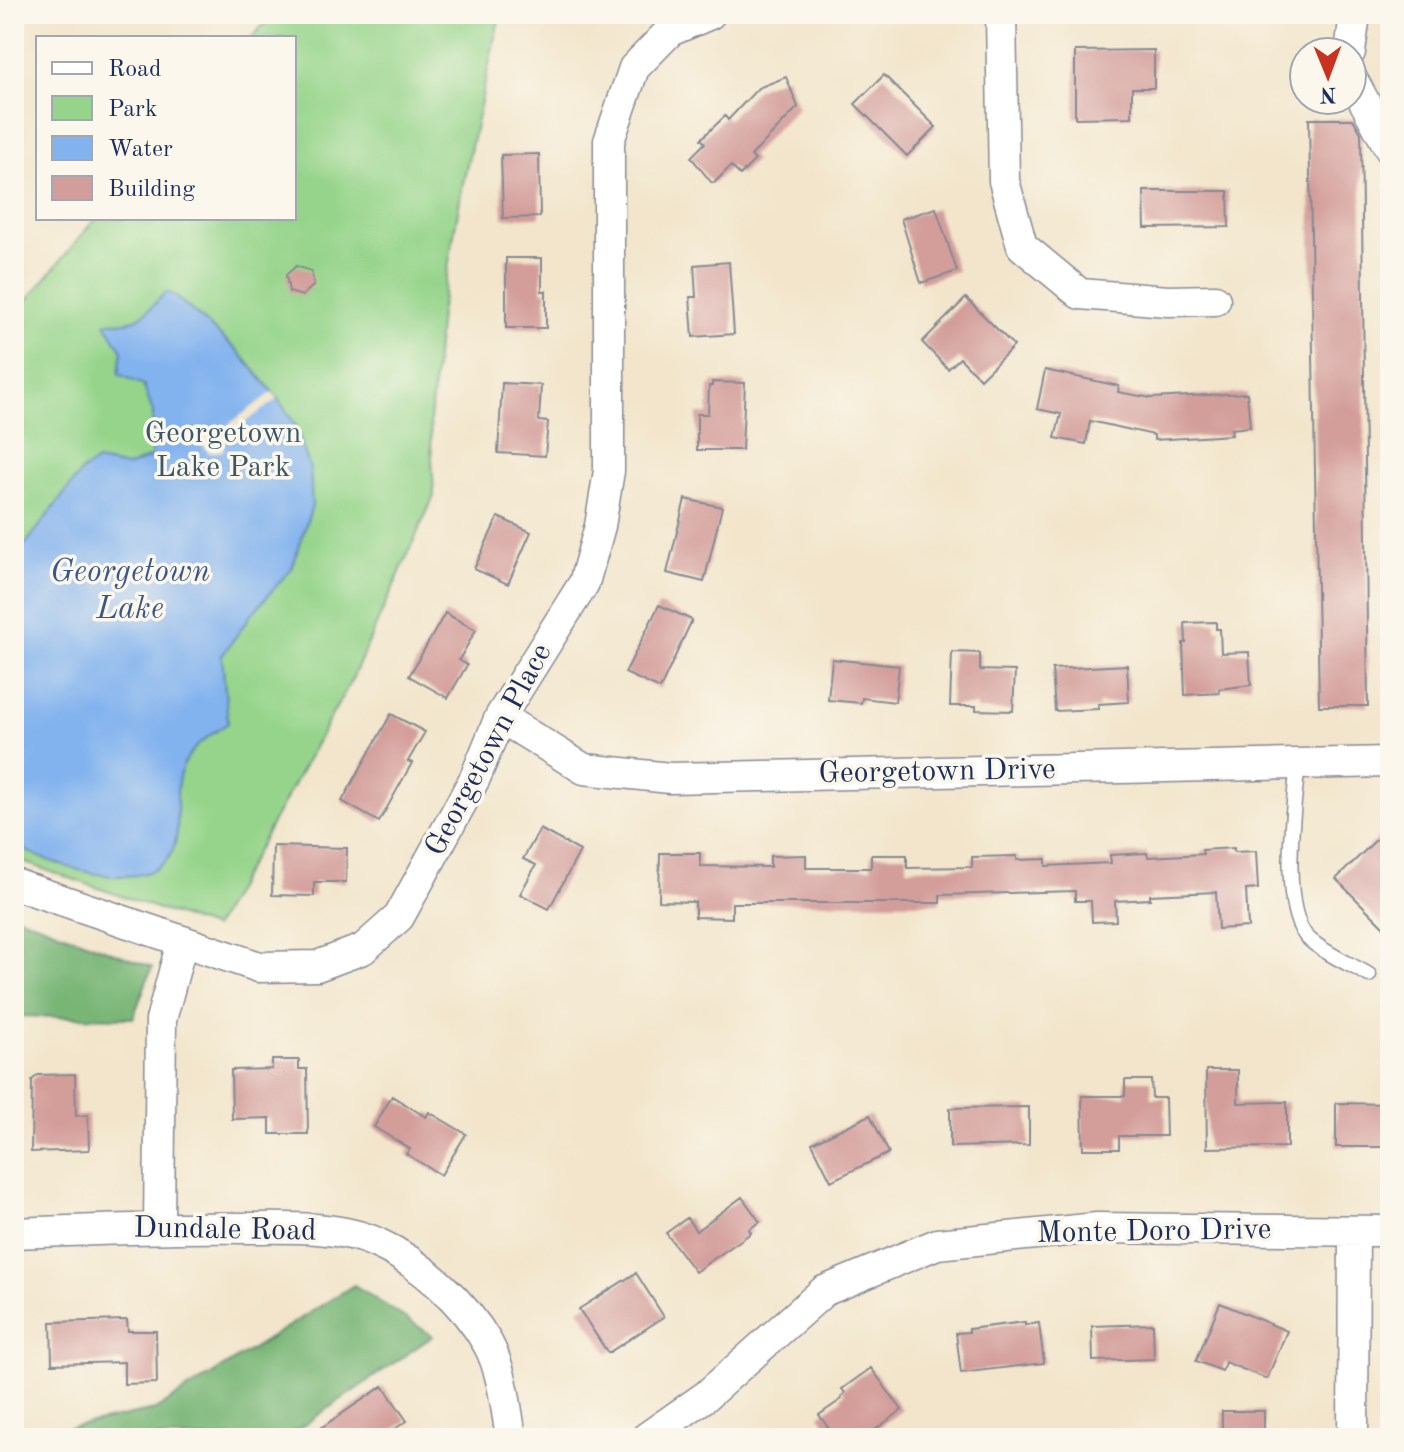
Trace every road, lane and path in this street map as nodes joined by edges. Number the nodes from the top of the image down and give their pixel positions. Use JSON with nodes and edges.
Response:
{"nodes":[{"id":1,"x":710,"y":14,"type":"edge"},
{"id":2,"x":1001,"y":14,"type":"edge"},
{"id":3,"x":1355,"y":14,"type":"edge"},
{"id":4,"x":1352,"y":36,"type":"edge"},
{"id":5,"x":1368,"y":108,"type":"edge"},
{"id":6,"x":1390,"y":149,"type":"edge"},
{"id":7,"x":1215,"y":300,"type":"dead end"},
{"id":8,"x":500,"y":717,"type":"junction"},
{"id":9,"x":1390,"y":762,"type":"edge"},
{"id":10,"x":1298,"y":764,"type":"junction"},
{"id":11,"x":14,"y":884,"type":"edge"},
{"id":12,"x":182,"y":942,"type":"junction"},
{"id":13,"x":1369,"y":975,"type":"dead end"},
{"id":14,"x":159,"y":1227,"type":"junction"},
{"id":15,"x":1354,"y":1231,"type":"junction"},
{"id":16,"x":1390,"y":1231,"type":"edge"},
{"id":17,"x":14,"y":1233,"type":"edge"},
{"id":18,"x":511,"y":1438,"type":"edge"},
{"id":19,"x":646,"y":1438,"type":"edge"},
{"id":20,"x":1353,"y":1438,"type":"edge"}],
"edges":[{"from":1,"to":8,"type":"street","name":"Georgetown Place"},
{"from":2,"to":7,"type":"street"},
{"from":3,"to":4,"type":"street"},
{"from":5,"to":6,"type":"street"},
{"from":8,"to":10,"type":"street","name":"Georgetown Drive"},
{"from":8,"to":12,"type":"street","name":"Georgetown Place"},
{"from":9,"to":10,"type":"street","name":"Georgetown Drive"},
{"from":10,"to":13,"type":"lane"},
{"from":11,"to":12,"type":"street","name":"Georgetown Place"},
{"from":12,"to":14,"type":"street"},
{"from":14,"to":17,"type":"street","name":"Dundale Road"},
{"from":14,"to":18,"type":"street","name":"Dundale Road"},
{"from":15,"to":16,"type":"street","name":"Monte Doro Drive"},
{"from":15,"to":19,"type":"street","name":"Monte Doro Drive"},
{"from":15,"to":20,"type":"street"}]}
